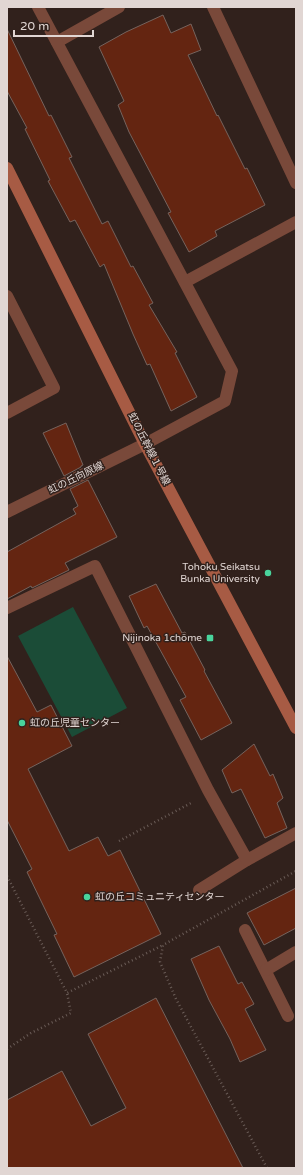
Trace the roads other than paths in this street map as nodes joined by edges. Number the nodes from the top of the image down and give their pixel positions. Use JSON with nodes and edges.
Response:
{"nodes":[{"id":1,"x":38,"y":7,"type":"edge"},
{"id":2,"x":119,"y":7,"type":"edge"},
{"id":3,"x":213,"y":7,"type":"edge"},
{"id":4,"x":57,"y":42,"type":"junction"},
{"id":5,"x":7,"y":168,"type":"edge"},
{"id":6,"x":296,"y":183,"type":"edge"},
{"id":7,"x":296,"y":222,"type":"edge"},
{"id":8,"x":184,"y":282,"type":"junction"},
{"id":9,"x":7,"y":296,"type":"edge"},
{"id":10,"x":7,"y":412,"type":"edge"},
{"id":11,"x":146,"y":444,"type":"junction"},
{"id":12,"x":7,"y":512,"type":"edge"},
{"id":13,"x":7,"y":608,"type":"edge"},
{"id":14,"x":296,"y":728,"type":"edge"},
{"id":15,"x":296,"y":833,"type":"edge"},
{"id":16,"x":247,"y":860,"type":"junction"},
{"id":17,"x":198,"y":890,"type":"dead end"},
{"id":18,"x":245,"y":930,"type":"dead end"},
{"id":19,"x":296,"y":952,"type":"edge"},
{"id":20,"x":266,"y":970,"type":"junction"},
{"id":21,"x":288,"y":1016,"type":"dead end"}],
"edges":[{"from":1,"to":4,"type":"street"},
{"from":2,"to":4,"type":"street"},
{"from":3,"to":6,"type":"street"},
{"from":4,"to":8,"type":"street"},
{"from":5,"to":11,"type":"street","name":"虹の丘幹線１号線"},
{"from":7,"to":8,"type":"street"},
{"from":8,"to":11,"type":"street","name":"虹の丘向原線"},
{"from":9,"to":10,"type":"street"},
{"from":11,"to":12,"type":"street","name":"虹の丘向原線"},
{"from":11,"to":14,"type":"street","name":"虹の丘幹線１号線"},
{"from":13,"to":16,"type":"street"},
{"from":15,"to":16,"type":"street"},
{"from":16,"to":17,"type":"street"},
{"from":18,"to":20,"type":"street"},
{"from":19,"to":20,"type":"street"},
{"from":20,"to":21,"type":"street"}]}
